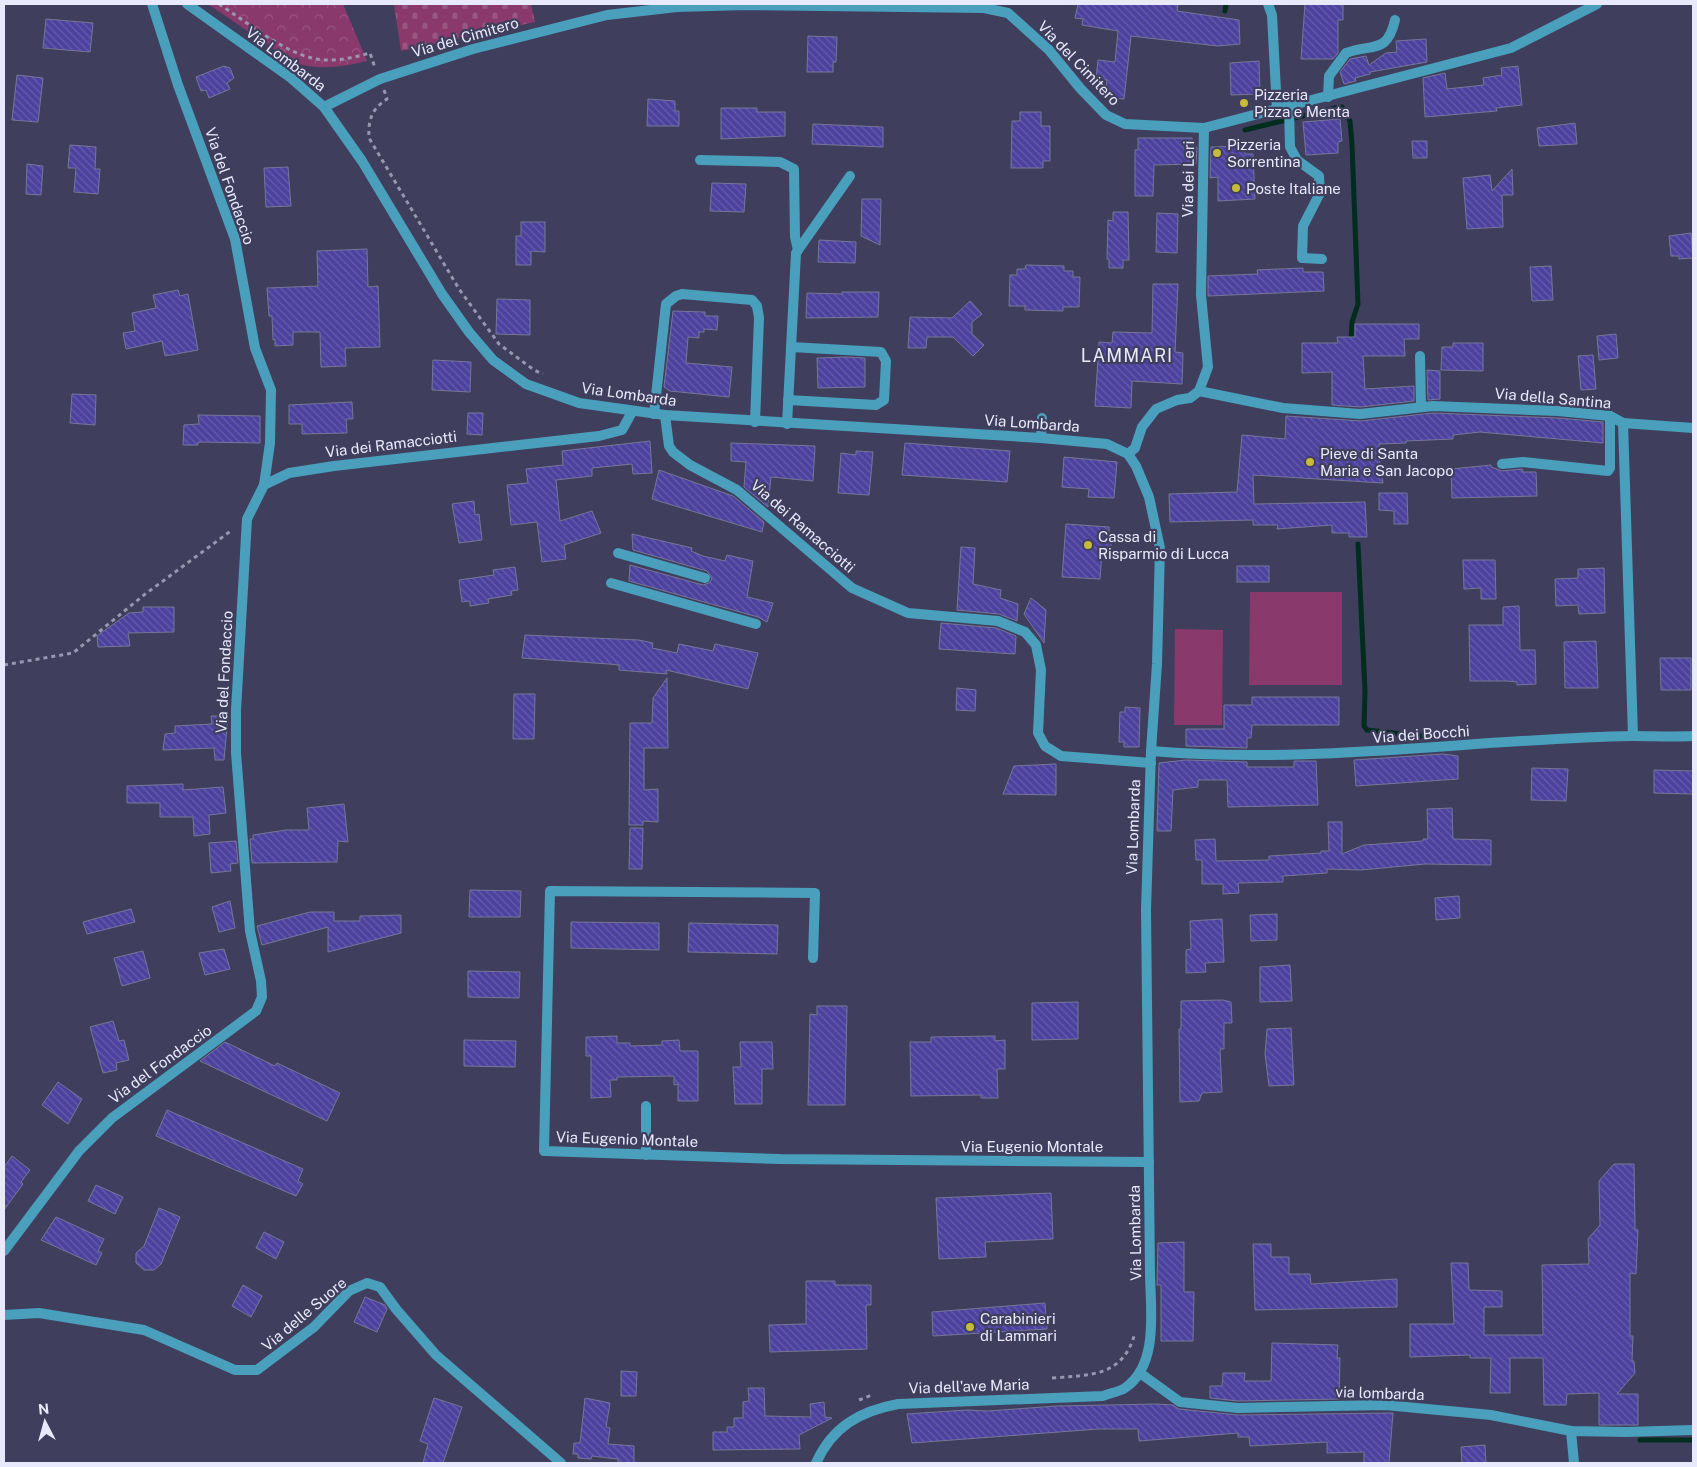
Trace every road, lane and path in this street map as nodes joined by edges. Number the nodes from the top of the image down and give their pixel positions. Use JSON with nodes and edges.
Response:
{"nodes":[{"id":1,"x":152,"y":4,"type":"edge"},
{"id":2,"x":187,"y":4,"type":"edge"},
{"id":3,"x":219,"y":4,"type":"edge"},
{"id":4,"x":1268,"y":4,"type":"edge"},
{"id":5,"x":1597,"y":4,"type":"edge"},
{"id":6,"x":847,"y":5,"type":"edge"},
{"id":7,"x":953,"y":6,"type":"edge"},
{"id":8,"x":1008,"y":8,"type":"edge"},
{"id":9,"x":1395,"y":20,"type":"dead end"},
{"id":10,"x":380,"y":79,"type":"junction"},
{"id":11,"x":1328,"y":97,"type":"junction"},
{"id":12,"x":324,"y":107,"type":"junction"},
{"id":13,"x":1289,"y":107,"type":"junction"},
{"id":14,"x":1277,"y":110,"type":"junction"},
{"id":15,"x":1204,"y":128,"type":"junction"},
{"id":16,"x":700,"y":160,"type":"dead end"},
{"id":17,"x":850,"y":176,"type":"dead end"},
{"id":18,"x":798,"y":250,"type":"junction"},
{"id":19,"x":1322,"y":259,"type":"dead end"},
{"id":20,"x":791,"y":347,"type":"junction"},
{"id":21,"x":1420,"y":356,"type":"dead end"},
{"id":22,"x":550,"y":377,"type":"dead end"},
{"id":23,"x":1199,"y":391,"type":"junction"},
{"id":24,"x":788,"y":400,"type":"junction"},
{"id":25,"x":1421,"y":407,"type":"junction"},
{"id":26,"x":632,"y":412,"type":"junction"},
{"id":27,"x":654,"y":414,"type":"junction"},
{"id":28,"x":664,"y":416,"type":"junction"},
{"id":29,"x":1610,"y":416,"type":"junction"},
{"id":30,"x":1042,"y":418,"type":"dead end"},
{"id":31,"x":755,"y":422,"type":"junction"},
{"id":32,"x":1623,"y":423,"type":"junction"},
{"id":33,"x":787,"y":424,"type":"junction"},
{"id":34,"x":1693,"y":428,"type":"edge"},
{"id":35,"x":1041,"y":438,"type":"junction"},
{"id":36,"x":1136,"y":450,"type":"junction"},
{"id":37,"x":1502,"y":464,"type":"dead end"},
{"id":38,"x":264,"y":486,"type":"junction"},
{"id":39,"x":247,"y":519,"type":"junction"},
{"id":40,"x":618,"y":553,"type":"dead end"},
{"id":41,"x":706,"y":578,"type":"dead end"},
{"id":42,"x":611,"y":583,"type":"dead end"},
{"id":43,"x":756,"y":624,"type":"dead end"},
{"id":44,"x":4,"y":665,"type":"edge"},
{"id":45,"x":1633,"y":736,"type":"junction"},
{"id":46,"x":1693,"y":736,"type":"edge"},
{"id":47,"x":1151,"y":751,"type":"junction"},
{"id":48,"x":1151,"y":763,"type":"junction"},
{"id":49,"x":814,"y":958,"type":"dead end"},
{"id":50,"x":646,"y":1106,"type":"dead end"},
{"id":51,"x":646,"y":1154,"type":"junction"},
{"id":52,"x":1149,"y":1162,"type":"junction"},
{"id":53,"x":4,"y":1251,"type":"edge"},
{"id":54,"x":4,"y":1316,"type":"edge"},
{"id":55,"x":1136,"y":1325,"type":"dead end"},
{"id":56,"x":1140,"y":1373,"type":"junction"},
{"id":57,"x":1052,"y":1378,"type":"dead end"},
{"id":58,"x":1693,"y":1430,"type":"edge"},
{"id":59,"x":1571,"y":1431,"type":"junction"},
{"id":60,"x":560,"y":1463,"type":"edge"},
{"id":61,"x":816,"y":1463,"type":"edge"},
{"id":62,"x":1574,"y":1463,"type":"edge"}],
"edges":[{"from":1,"to":38,"type":"street","name":"Via del Fondaccio"},
{"from":2,"to":12,"type":"street","name":"Via Lombarda"},
{"from":3,"to":10,"type":"path"},
{"from":4,"to":14,"type":"street"},
{"from":5,"to":11,"type":"street","name":"Via dei Leri"},
{"from":6,"to":7,"type":"street","name":"Via del Cimitero"},
{"from":6,"to":10,"type":"street","name":"Via del Cimitero"},
{"from":7,"to":8,"type":"street","name":"Via del Cimitero"},
{"from":8,"to":15,"type":"street","name":"Via del Cimitero"},
{"from":9,"to":11,"type":"street"},
{"from":10,"to":12,"type":"street","name":"Via del Cimitero"},
{"from":10,"to":22,"type":"path"},
{"from":11,"to":13,"type":"street","name":"Via dei Leri"},
{"from":12,"to":26,"type":"street","name":"Via Lombarda"},
{"from":13,"to":14,"type":"street","name":"Via dei Leri"},
{"from":13,"to":19,"type":"street"},
{"from":14,"to":15,"type":"street","name":"Via dei Leri"},
{"from":15,"to":23,"type":"street","name":"Via dei Leri"},
{"from":16,"to":18,"type":"street"},
{"from":17,"to":18,"type":"street"},
{"from":18,"to":20,"type":"street"},
{"from":20,"to":24,"type":"street"},
{"from":20,"to":24,"type":"street"},
{"from":21,"to":25,"type":"street"},
{"from":23,"to":25,"type":"street","name":"Via della Santina"},
{"from":23,"to":36,"type":"street"},
{"from":24,"to":33,"type":"street"},
{"from":25,"to":29,"type":"street","name":"Via della Santina"},
{"from":26,"to":27,"type":"street","name":"Via Lombarda"},
{"from":26,"to":38,"type":"street","name":"Via dei Ramacciotti"},
{"from":27,"to":28,"type":"street","name":"Via Lombarda"},
{"from":27,"to":31,"type":"street"},
{"from":28,"to":31,"type":"street","name":"Via Lombarda"},
{"from":28,"to":48,"type":"street","name":"Via dei Ramacciotti"},
{"from":29,"to":32,"type":"street","name":"Via della Santina"},
{"from":29,"to":37,"type":"street"},
{"from":30,"to":35,"type":"street"},
{"from":31,"to":33,"type":"street","name":"Via Lombarda"},
{"from":32,"to":34,"type":"street"},
{"from":32,"to":45,"type":"street","name":"Via della Santina"},
{"from":33,"to":35,"type":"street","name":"Via Lombarda"},
{"from":35,"to":36,"type":"street","name":"Via Lombarda"},
{"from":36,"to":47,"type":"street","name":"Via Lombarda"},
{"from":38,"to":39,"type":"street","name":"Via del Fondaccio"},
{"from":39,"to":44,"type":"path"},
{"from":39,"to":53,"type":"street","name":"Via del Fondaccio"},
{"from":40,"to":41,"type":"street"},
{"from":42,"to":43,"type":"street"},
{"from":45,"to":46,"type":"street","name":"Via dei Bocchi"},
{"from":45,"to":47,"type":"street","name":"Via dei Bocchi"},
{"from":47,"to":48,"type":"street","name":"Via Lombarda"},
{"from":48,"to":52,"type":"street","name":"Via Lombarda"},
{"from":49,"to":51,"type":"street","name":"Via Eugenio Montale"},
{"from":50,"to":51,"type":"street"},
{"from":51,"to":52,"type":"street","name":"Via Eugenio Montale"},
{"from":52,"to":56,"type":"street","name":"Via Lombarda"},
{"from":54,"to":60,"type":"street","name":"Via delle Suore"},
{"from":55,"to":57,"type":"path"},
{"from":56,"to":59,"type":"street","name":"via lombarda"},
{"from":56,"to":61,"type":"street","name":"Via dell'ave Maria"},
{"from":58,"to":59,"type":"street","name":"via lombarda"},
{"from":59,"to":62,"type":"street"}]}
